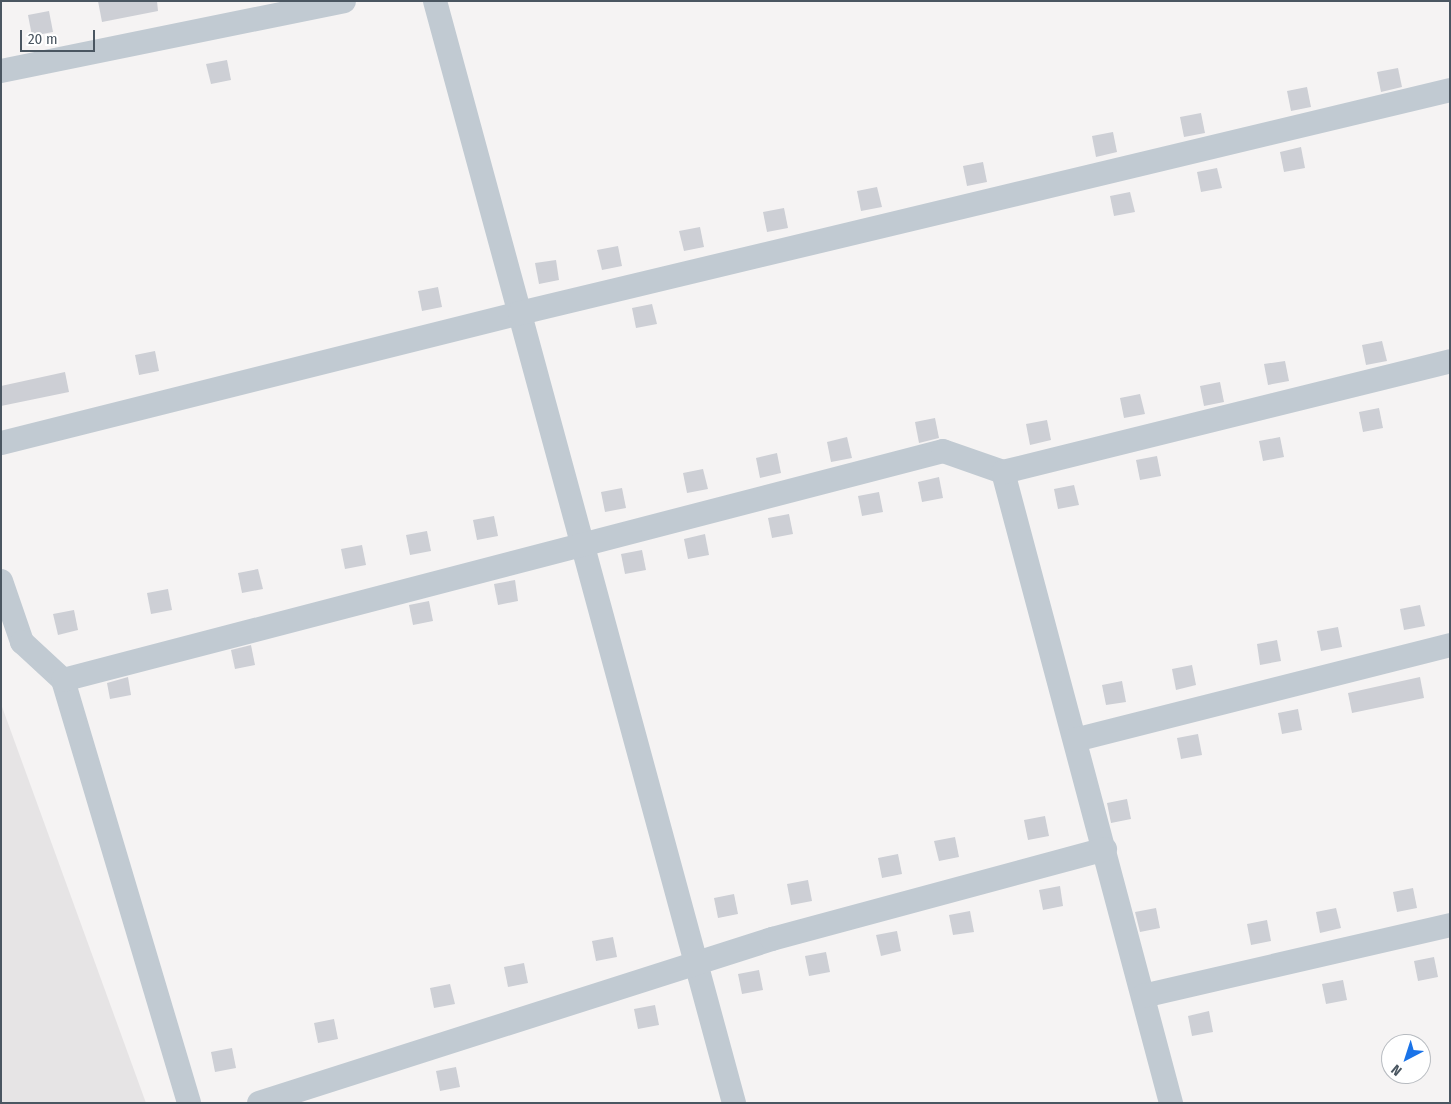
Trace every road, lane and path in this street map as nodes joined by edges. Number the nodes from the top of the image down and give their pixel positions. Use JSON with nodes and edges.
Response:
{"nodes":[{"id":1,"x":344,"y":1,"type":"edge"},
{"id":2,"x":435,"y":1,"type":"edge"},
{"id":3,"x":1,"y":71,"type":"edge"},
{"id":4,"x":1450,"y":90,"type":"edge"},
{"id":5,"x":520,"y":313,"type":"junction"},
{"id":6,"x":1450,"y":361,"type":"edge"},
{"id":7,"x":1,"y":443,"type":"edge"},
{"id":8,"x":1003,"y":472,"type":"junction"},
{"id":9,"x":583,"y":547,"type":"junction"},
{"id":10,"x":1,"y":581,"type":"edge"},
{"id":11,"x":1450,"y":645,"type":"edge"},
{"id":12,"x":64,"y":680,"type":"junction"},
{"id":13,"x":1076,"y":740,"type":"junction"},
{"id":14,"x":1105,"y":849,"type":"junction"},
{"id":15,"x":1450,"y":925,"type":"edge"},
{"id":16,"x":696,"y":964,"type":"junction"},
{"id":17,"x":1143,"y":996,"type":"junction"},
{"id":18,"x":188,"y":1103,"type":"edge"},
{"id":19,"x":259,"y":1103,"type":"edge"},
{"id":20,"x":734,"y":1103,"type":"edge"},
{"id":21,"x":1171,"y":1103,"type":"edge"}],
"edges":[{"from":1,"to":3,"type":"street"},
{"from":2,"to":5,"type":"street"},
{"from":4,"to":5,"type":"street"},
{"from":5,"to":7,"type":"street"},
{"from":5,"to":9,"type":"street"},
{"from":6,"to":8,"type":"street"},
{"from":8,"to":9,"type":"street"},
{"from":8,"to":13,"type":"street"},
{"from":9,"to":12,"type":"street"},
{"from":9,"to":16,"type":"street"},
{"from":10,"to":12,"type":"street"},
{"from":11,"to":13,"type":"street"},
{"from":12,"to":18,"type":"street"},
{"from":13,"to":14,"type":"street"},
{"from":14,"to":16,"type":"street"},
{"from":14,"to":17,"type":"street"},
{"from":15,"to":17,"type":"street"},
{"from":16,"to":19,"type":"street"},
{"from":16,"to":20,"type":"street"},
{"from":17,"to":21,"type":"street"}]}
